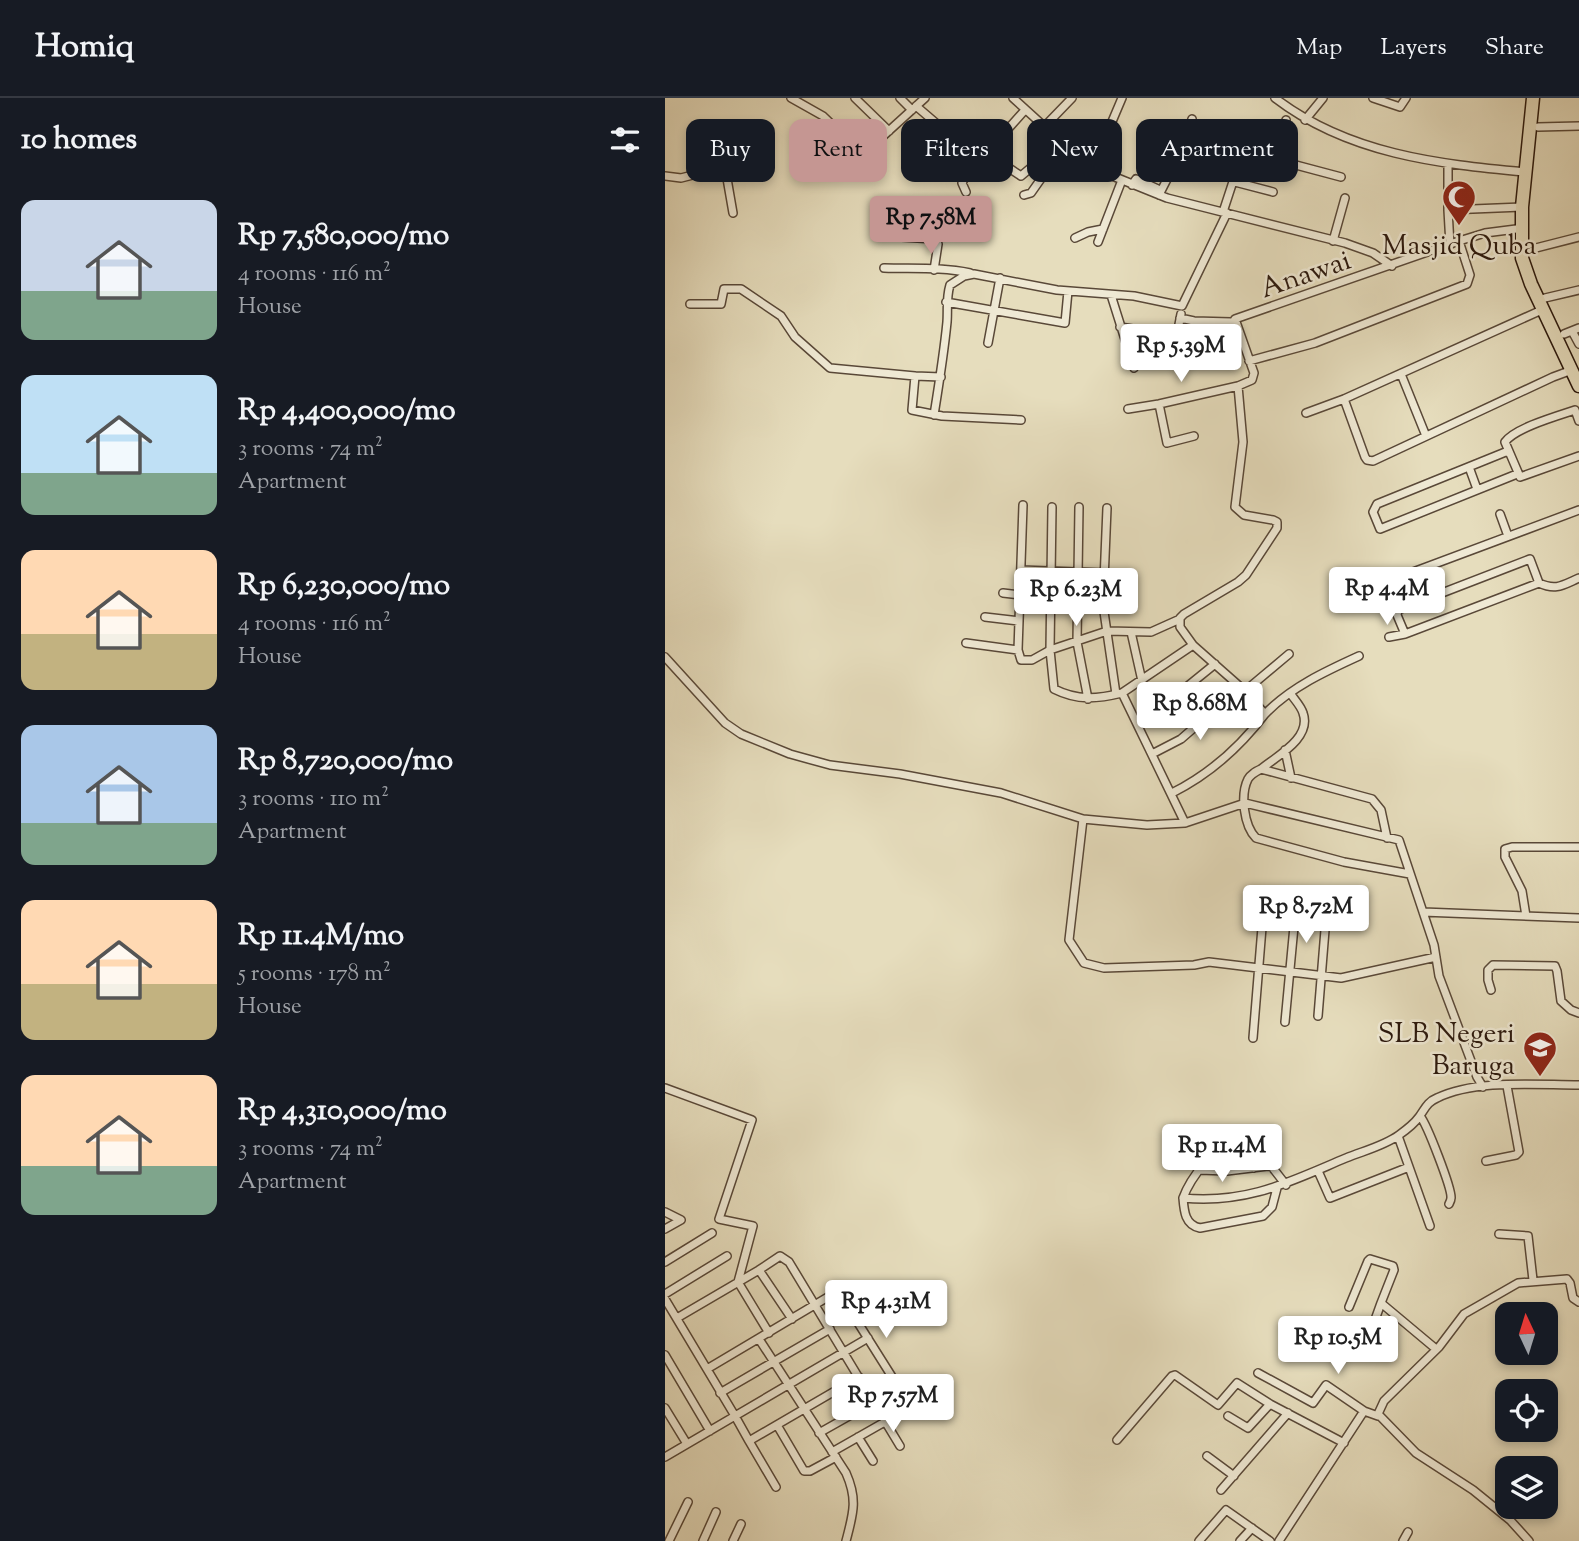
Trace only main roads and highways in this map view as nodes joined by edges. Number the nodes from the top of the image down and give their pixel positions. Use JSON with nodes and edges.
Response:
{"nodes":[{"id":1,"x":1533,"y":98,"type":"edge"},
{"id":2,"x":1541,"y":98,"type":"edge"},
{"id":3,"x":1528,"y":185,"type":"junction"},
{"id":4,"x":1524,"y":228,"type":"junction"},
{"id":5,"x":1544,"y":304,"type":"junction"},
{"id":6,"x":1572,"y":331,"type":"edge"},
{"id":7,"x":1576,"y":369,"type":"edge"},
{"id":8,"x":1579,"y":386,"type":"edge"}],
"edges":[{"from":1,"to":3,"type":"highway"},
{"from":2,"to":3,"type":"highway"},
{"from":3,"to":4,"type":"highway"},
{"from":3,"to":4,"type":"highway"},
{"from":4,"to":5,"type":"highway"},
{"from":4,"to":5,"type":"highway"},
{"from":5,"to":6,"type":"highway"},
{"from":5,"to":7,"type":"highway"},
{"from":6,"to":7,"type":"highway"},
{"from":7,"to":8,"type":"highway"}]}
